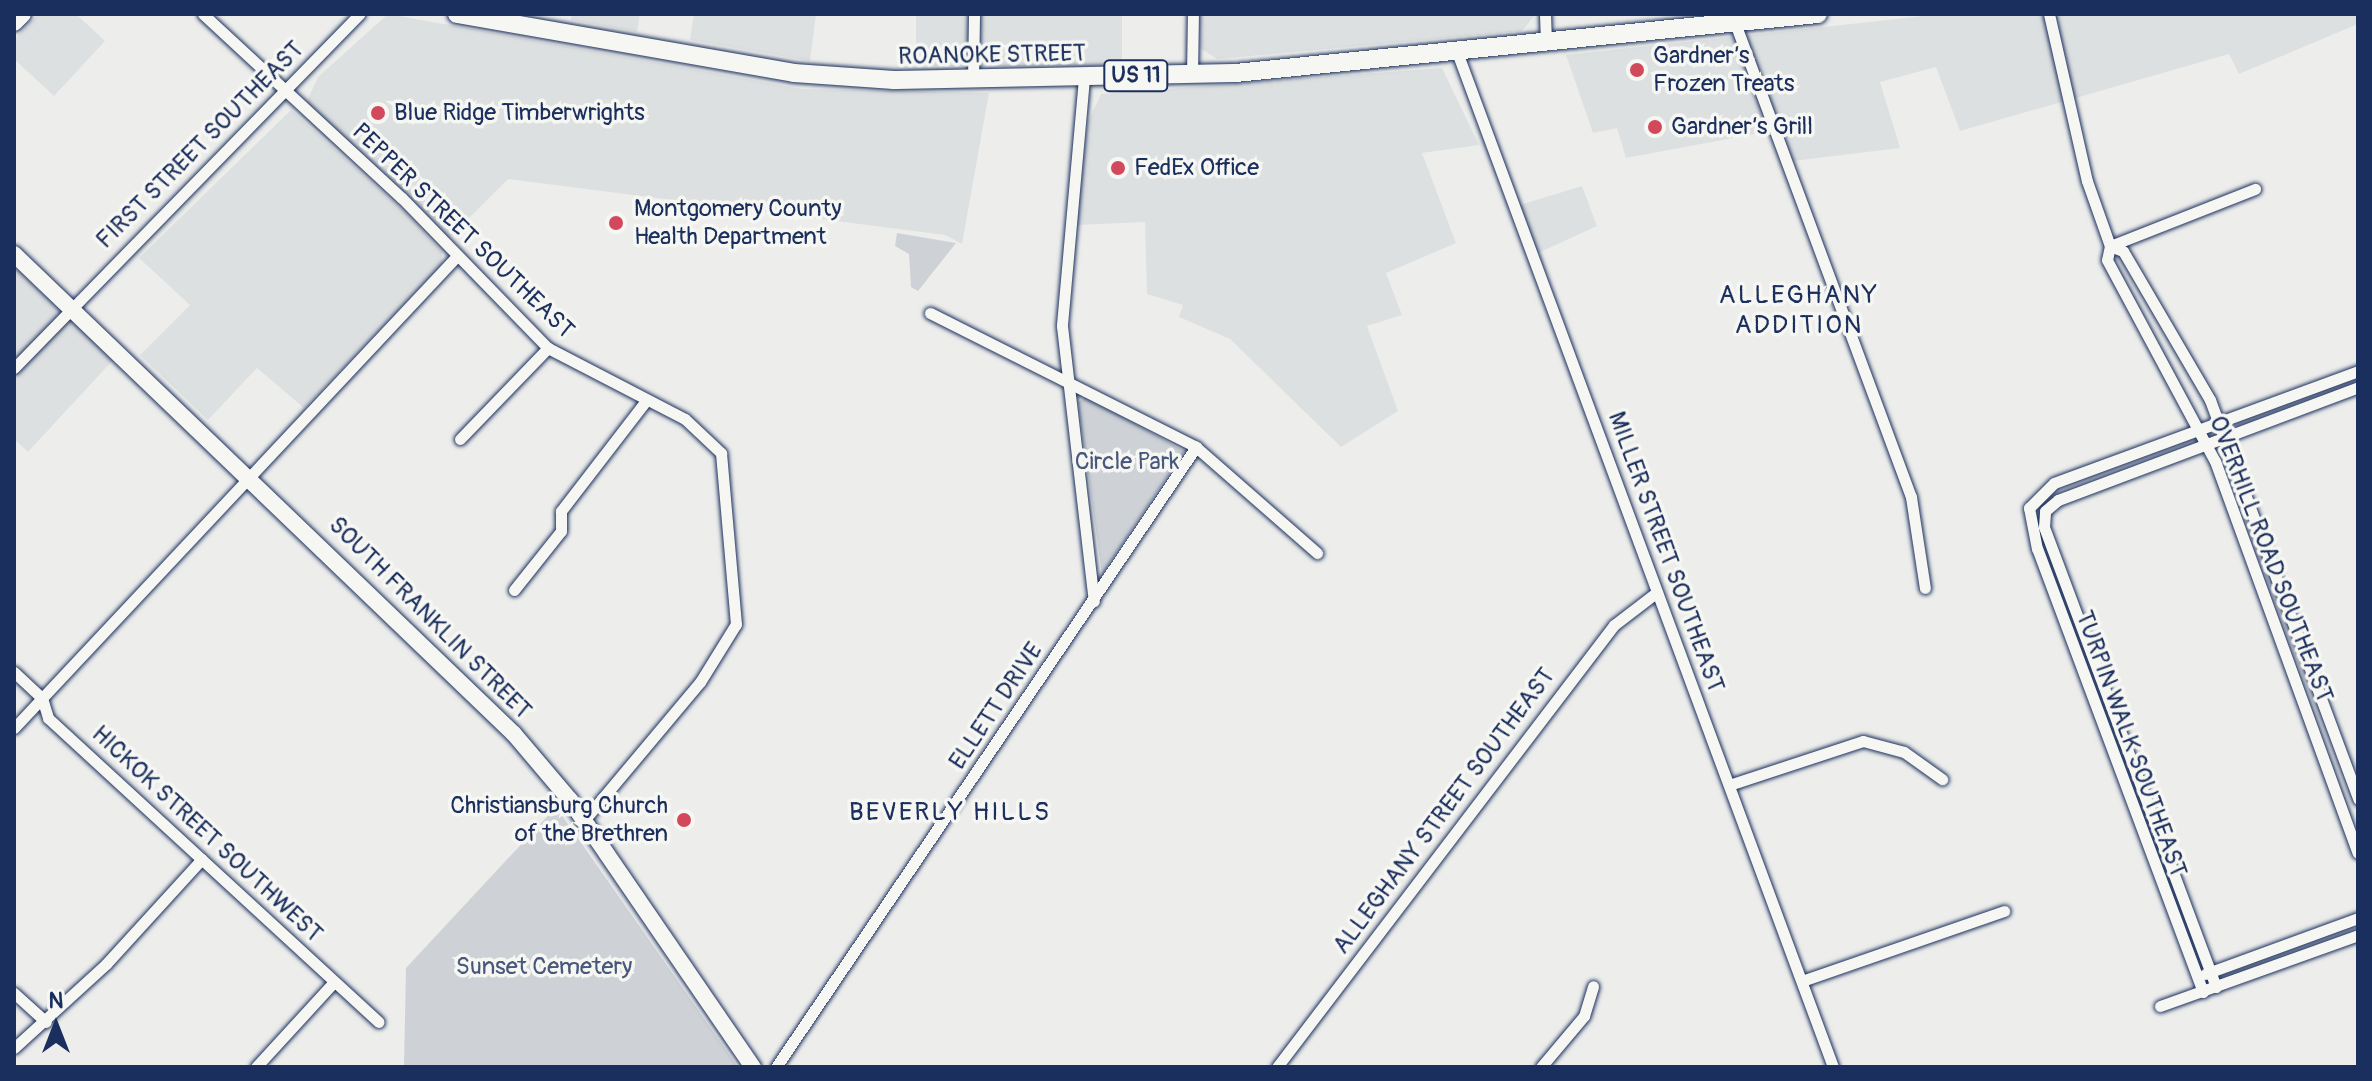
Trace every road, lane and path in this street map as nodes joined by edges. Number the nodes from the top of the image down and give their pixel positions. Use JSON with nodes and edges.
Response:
{"nodes":[{"id":1,"x":22,"y":14,"type":"edge"},
{"id":2,"x":203,"y":14,"type":"edge"},
{"id":3,"x":360,"y":14,"type":"edge"},
{"id":4,"x":457,"y":14,"type":"edge"},
{"id":5,"x":974,"y":14,"type":"edge"},
{"id":6,"x":1193,"y":14,"type":"edge"},
{"id":7,"x":1545,"y":14,"type":"edge"},
{"id":8,"x":1818,"y":14,"type":"edge"},
{"id":9,"x":2049,"y":14,"type":"edge"},
{"id":10,"x":14,"y":22,"type":"edge"},
{"id":11,"x":1677,"y":22,"type":"edge"},
{"id":12,"x":1735,"y":23,"type":"junction"},
{"id":13,"x":1546,"y":43,"type":"junction"},
{"id":14,"x":1457,"y":52,"type":"junction"},
{"id":15,"x":1192,"y":75,"type":"junction"},
{"id":16,"x":1084,"y":78,"type":"junction"},
{"id":17,"x":973,"y":80,"type":"junction"},
{"id":18,"x":284,"y":92,"type":"junction"},
{"id":19,"x":2255,"y":189,"type":"dead end"},
{"id":20,"x":2110,"y":246,"type":"junction"},
{"id":21,"x":14,"y":254,"type":"edge"},
{"id":22,"x":456,"y":257,"type":"junction"},
{"id":23,"x":71,"y":307,"type":"junction"},
{"id":24,"x":930,"y":313,"type":"dead end"},
{"id":25,"x":548,"y":348,"type":"junction"},
{"id":26,"x":14,"y":368,"type":"edge"},
{"id":27,"x":2358,"y":371,"type":"edge"},
{"id":28,"x":1069,"y":381,"type":"junction"},
{"id":29,"x":2358,"y":387,"type":"edge"},
{"id":30,"x":645,"y":402,"type":"junction"},
{"id":31,"x":2217,"y":422,"type":"junction"},
{"id":32,"x":2200,"y":429,"type":"junction"},
{"id":33,"x":2224,"y":438,"type":"junction"},
{"id":34,"x":460,"y":439,"type":"dead end"},
{"id":35,"x":2207,"y":444,"type":"junction"},
{"id":36,"x":1196,"y":447,"type":"junction"},
{"id":37,"x":249,"y":472,"type":"junction"},
{"id":38,"x":1317,"y":553,"type":"dead end"},
{"id":39,"x":1925,"y":588,"type":"dead end"},
{"id":40,"x":514,"y":590,"type":"dead end"},
{"id":41,"x":1657,"y":592,"type":"junction"},
{"id":42,"x":1094,"y":602,"type":"junction"},
{"id":43,"x":14,"y":672,"type":"edge"},
{"id":44,"x":42,"y":698,"type":"junction"},
{"id":45,"x":14,"y":728,"type":"edge"},
{"id":46,"x":1942,"y":779,"type":"dead end"},
{"id":47,"x":1729,"y":785,"type":"junction"},
{"id":48,"x":2358,"y":799,"type":"edge"},
{"id":49,"x":584,"y":820,"type":"junction"},
{"id":50,"x":2358,"y":853,"type":"edge"},
{"id":51,"x":202,"y":859,"type":"junction"},
{"id":52,"x":2004,"y":911,"type":"dead end"},
{"id":53,"x":2358,"y":918,"type":"edge"},
{"id":54,"x":2358,"y":935,"type":"edge"},
{"id":55,"x":2210,"y":972,"type":"junction"},
{"id":56,"x":2197,"y":977,"type":"junction"},
{"id":57,"x":1802,"y":981,"type":"junction"},
{"id":58,"x":334,"y":982,"type":"junction"},
{"id":59,"x":1593,"y":986,"type":"dead end"},
{"id":60,"x":2216,"y":987,"type":"junction"},
{"id":61,"x":2203,"y":992,"type":"junction"},
{"id":62,"x":14,"y":993,"type":"edge"},
{"id":63,"x":2160,"y":1006,"type":"dead end"},
{"id":64,"x":46,"y":1022,"type":"junction"},
{"id":65,"x":379,"y":1022,"type":"dead end"},
{"id":66,"x":14,"y":1048,"type":"edge"},
{"id":67,"x":256,"y":1067,"type":"edge"},
{"id":68,"x":753,"y":1067,"type":"edge"},
{"id":69,"x":776,"y":1067,"type":"edge"},
{"id":70,"x":1277,"y":1067,"type":"edge"},
{"id":71,"x":1541,"y":1067,"type":"edge"},
{"id":72,"x":1833,"y":1067,"type":"edge"}],
"edges":[{"from":1,"to":10,"type":"main road"},
{"from":2,"to":18,"type":"street","name":"PEPPER STREET SOUTHEAST"},
{"from":3,"to":18,"type":"street","name":"FIRST STREET SOUTHEAST"},
{"from":4,"to":17,"type":"main road","name":"ROANOKE STREET","number":"US 11"},
{"from":5,"to":17,"type":"street"},
{"from":6,"to":15,"type":"street"},
{"from":7,"to":13,"type":"street"},
{"from":8,"to":12,"type":"main road","name":"ROANOKE STREET","number":"US 11"},
{"from":9,"to":20,"type":"street","name":"OVERHILL ROAD SOUTHEAST"},
{"from":11,"to":12,"type":"main road","name":"ROANOKE STREET","number":"US 11"},
{"from":11,"to":13,"type":"main road","name":"ROANOKE STREET","number":"US 11"},
{"from":12,"to":39,"type":"street"},
{"from":13,"to":14,"type":"main road","name":"ROANOKE STREET","number":"US 11"},
{"from":14,"to":15,"type":"main road","name":"ROANOKE STREET","number":"US 11"},
{"from":14,"to":41,"type":"street","name":"MILLER STREET SOUTHEAST"},
{"from":15,"to":16,"type":"main road","name":"ROANOKE STREET","number":"US 11"},
{"from":16,"to":17,"type":"main road","name":"ROANOKE STREET","number":"US 11"},
{"from":16,"to":28,"type":"street"},
{"from":18,"to":22,"type":"street","name":"PEPPER STREET SOUTHEAST"},
{"from":18,"to":23,"type":"street","name":"FIRST STREET SOUTHEAST"},
{"from":19,"to":20,"type":"street"},
{"from":20,"to":31,"type":"street","name":"OVERHILL ROAD SOUTHEAST"},
{"from":20,"to":32,"type":"street","name":"OVERHILL ROAD SOUTHEAST"},
{"from":21,"to":23,"type":"main road","name":"SOUTH FRANKLIN STREET"},
{"from":22,"to":25,"type":"street","name":"PEPPER STREET SOUTHEAST"},
{"from":22,"to":37,"type":"street"},
{"from":23,"to":26,"type":"street","name":"FIRST STREET SOUTHEAST"},
{"from":23,"to":37,"type":"main road","name":"SOUTH FRANKLIN STREET"},
{"from":24,"to":28,"type":"street"},
{"from":25,"to":30,"type":"street","name":"PEPPER STREET SOUTHEAST"},
{"from":25,"to":34,"type":"street"},
{"from":27,"to":31,"type":"street"},
{"from":28,"to":36,"type":"street"},
{"from":28,"to":42,"type":"street"},
{"from":29,"to":33,"type":"street"},
{"from":30,"to":40,"type":"street"},
{"from":30,"to":49,"type":"street","name":"PEPPER STREET SOUTHEAST"},
{"from":31,"to":32,"type":"street"},
{"from":31,"to":33,"type":"street","name":"OVERHILL ROAD SOUTHEAST"},
{"from":32,"to":35,"type":"street","name":"OVERHILL ROAD SOUTHEAST"},
{"from":32,"to":56,"type":"street","name":"TURPIN WALK SOUTHEAST"},
{"from":33,"to":35,"type":"street"},
{"from":33,"to":48,"type":"street","name":"OVERHILL ROAD SOUTHEAST"},
{"from":35,"to":50,"type":"street","name":"OVERHILL ROAD SOUTHEAST"},
{"from":35,"to":55,"type":"street","name":"TURPIN WALK SOUTHEAST"},
{"from":36,"to":38,"type":"street"},
{"from":36,"to":42,"type":"street","name":"ELLETT DRIVE"},
{"from":37,"to":44,"type":"street"},
{"from":37,"to":49,"type":"main road","name":"SOUTH FRANKLIN STREET"},
{"from":41,"to":47,"type":"street","name":"MILLER STREET SOUTHEAST"},
{"from":41,"to":70,"type":"street","name":"ALLEGHANY STREET SOUTHEAST"},
{"from":42,"to":69,"type":"street","name":"ELLETT DRIVE"},
{"from":43,"to":44,"type":"street","name":"HICKOK STREET SOUTHWEST"},
{"from":44,"to":45,"type":"street"},
{"from":44,"to":51,"type":"street","name":"HICKOK STREET SOUTHWEST"},
{"from":46,"to":47,"type":"street"},
{"from":47,"to":57,"type":"street","name":"MILLER STREET SOUTHEAST"},
{"from":49,"to":68,"type":"main road","name":"SOUTH FRANKLIN STREET"},
{"from":51,"to":58,"type":"street","name":"HICKOK STREET SOUTHWEST"},
{"from":51,"to":64,"type":"street"},
{"from":52,"to":57,"type":"street"},
{"from":53,"to":55,"type":"street"},
{"from":54,"to":60,"type":"street"},
{"from":55,"to":56,"type":"street"},
{"from":55,"to":60,"type":"street","name":"TURPIN WALK SOUTHEAST"},
{"from":56,"to":61,"type":"street","name":"TURPIN WALK SOUTHEAST"},
{"from":57,"to":72,"type":"street","name":"MILLER STREET SOUTHEAST"},
{"from":58,"to":65,"type":"street","name":"HICKOK STREET SOUTHWEST"},
{"from":58,"to":67,"type":"street"},
{"from":59,"to":71,"type":"street"},
{"from":60,"to":61,"type":"street"},
{"from":61,"to":63,"type":"street"},
{"from":62,"to":64,"type":"street"},
{"from":64,"to":66,"type":"street"}]}
